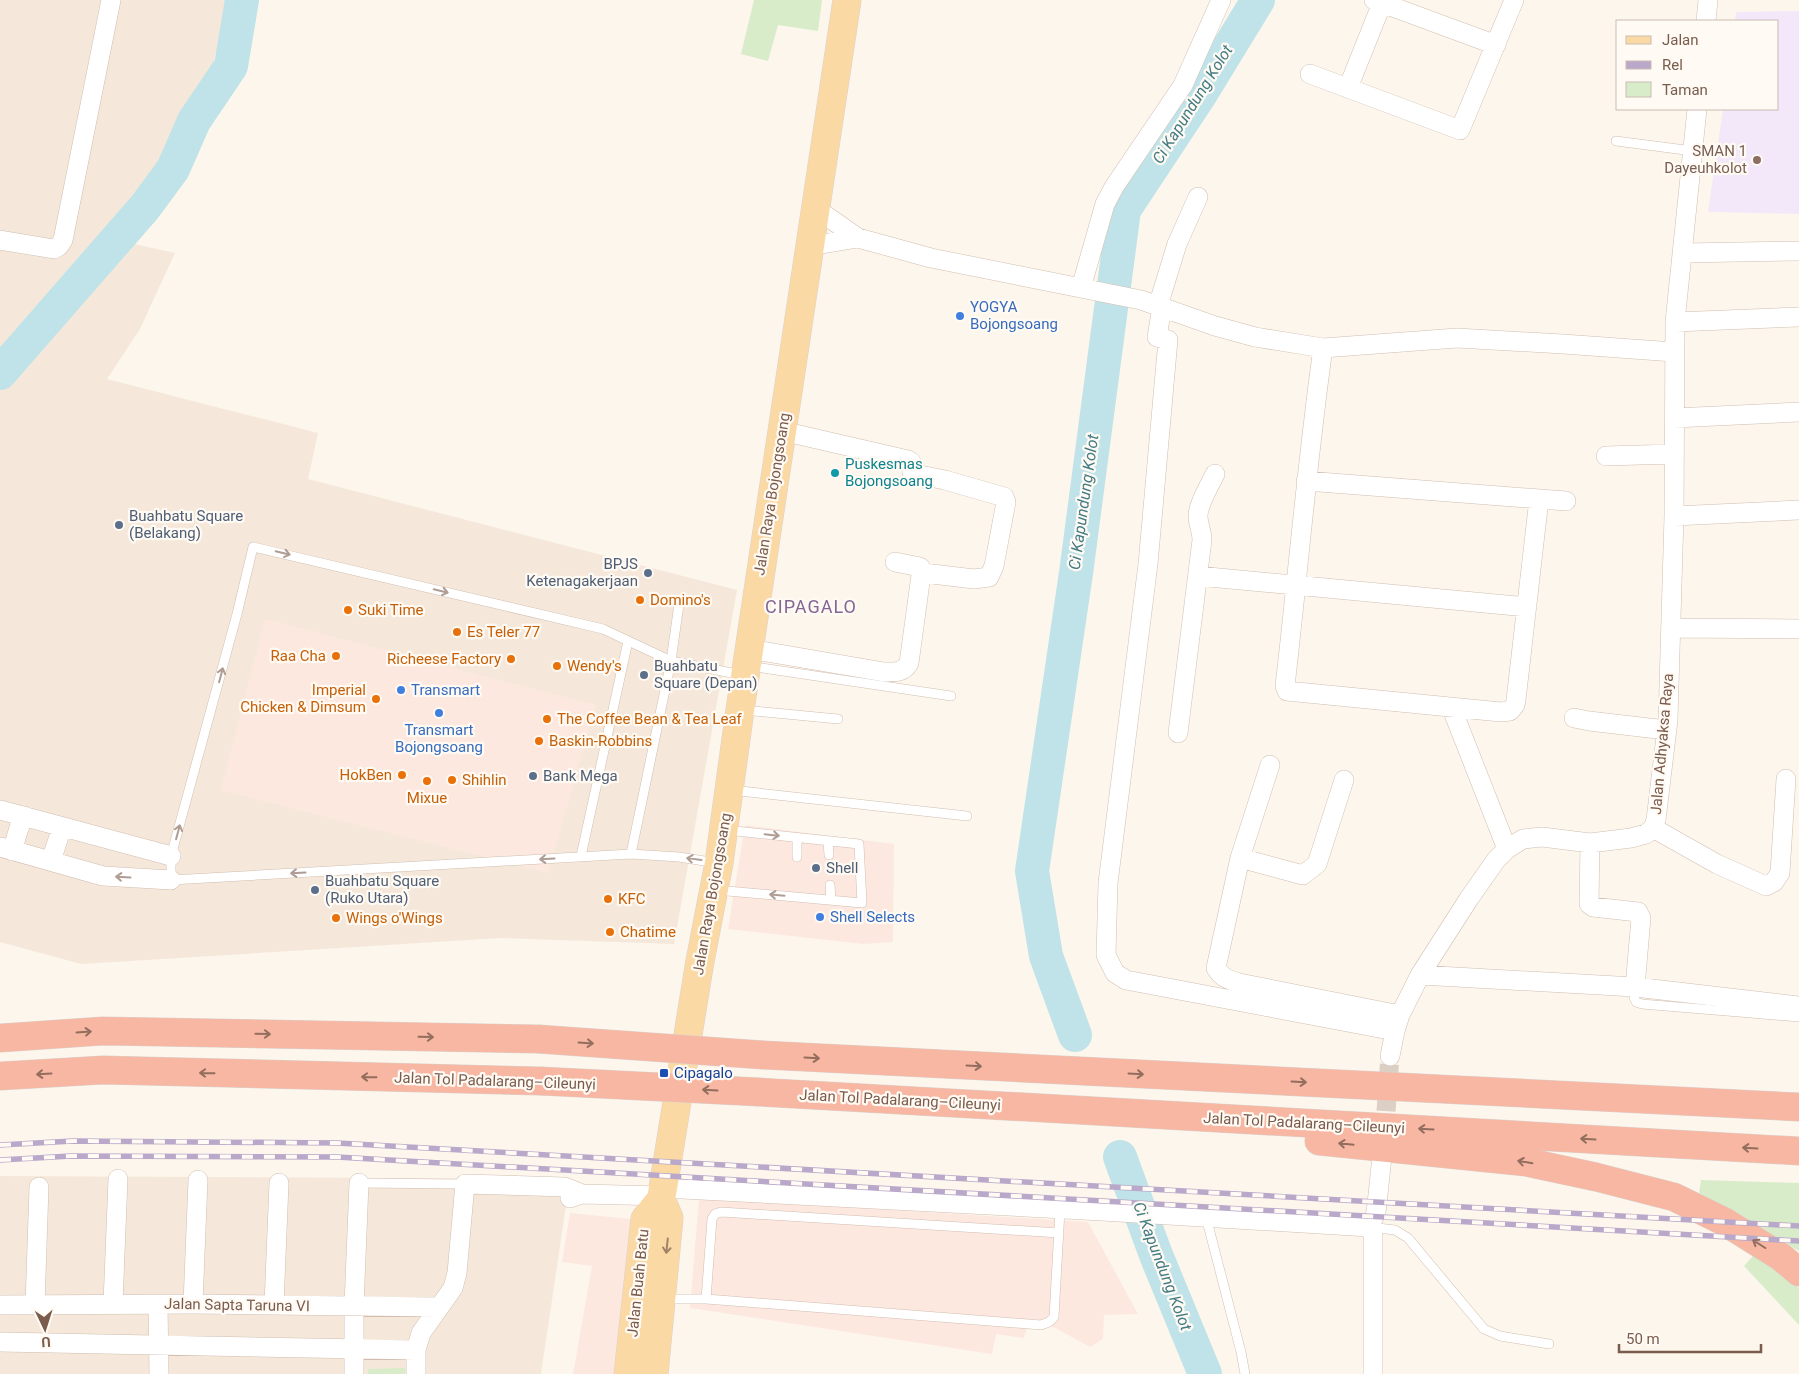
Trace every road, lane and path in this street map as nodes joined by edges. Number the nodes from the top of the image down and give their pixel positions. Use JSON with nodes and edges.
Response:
{"nodes":[{"id":1,"x":111,"y":0,"type":"edge"},
{"id":2,"x":847,"y":0,"type":"edge"},
{"id":3,"x":1222,"y":0,"type":"edge"},
{"id":4,"x":1514,"y":0,"type":"edge"},
{"id":5,"x":1708,"y":0,"type":"edge"},
{"id":6,"x":1378,"y":2,"type":"edge"},
{"id":7,"x":1706,"y":20,"type":"edge"},
{"id":8,"x":1496,"y":45,"type":"junction"},
{"id":9,"x":1310,"y":74,"type":"dead end"},
{"id":10,"x":1348,"y":88,"type":"junction"},
{"id":11,"x":1697,"y":110,"type":"edge"},
{"id":12,"x":1616,"y":141,"type":"dead end"},
{"id":13,"x":1693,"y":151,"type":"junction"},
{"id":14,"x":1198,"y":197,"type":"dead end"},
{"id":15,"x":815,"y":208,"type":"junction"},
{"id":16,"x":858,"y":238,"type":"junction"},
{"id":17,"x":0,"y":240,"type":"edge"},
{"id":18,"x":810,"y":246,"type":"junction"},
{"id":19,"x":1799,"y":251,"type":"edge"},
{"id":20,"x":1682,"y":253,"type":"junction"},
{"id":21,"x":1088,"y":290,"type":"junction"},
{"id":22,"x":1154,"y":304,"type":"junction"},
{"id":23,"x":1799,"y":317,"type":"edge"},
{"id":24,"x":1675,"y":322,"type":"junction"},
{"id":25,"x":1323,"y":348,"type":"junction"},
{"id":26,"x":1674,"y":352,"type":"junction"},
{"id":27,"x":1799,"y":412,"type":"edge"},
{"id":28,"x":1674,"y":418,"type":"junction"},
{"id":29,"x":782,"y":431,"type":"junction"},
{"id":30,"x":1674,"y":454,"type":"junction"},
{"id":31,"x":1606,"y":456,"type":"dead end"},
{"id":32,"x":1215,"y":474,"type":"dead end"},
{"id":33,"x":1306,"y":482,"type":"junction"},
{"id":34,"x":1539,"y":499,"type":"junction"},
{"id":35,"x":1566,"y":501,"type":"dead end"},
{"id":36,"x":1799,"y":510,"type":"edge"},
{"id":37,"x":1674,"y":516,"type":"junction"},
{"id":38,"x":895,"y":562,"type":"dead end"},
{"id":39,"x":924,"y":572,"type":"junction"},
{"id":40,"x":1198,"y":576,"type":"junction"},
{"id":41,"x":1297,"y":586,"type":"junction"},
{"id":42,"x":680,"y":604,"type":"dead end"},
{"id":43,"x":1526,"y":607,"type":"junction"},
{"id":44,"x":1671,"y":628,"type":"junction"},
{"id":45,"x":1799,"y":630,"type":"edge"},
{"id":46,"x":628,"y":641,"type":"junction"},
{"id":47,"x":671,"y":661,"type":"junction"},
{"id":48,"x":746,"y":663,"type":"junction"},
{"id":49,"x":952,"y":696,"type":"dead end"},
{"id":50,"x":1452,"y":709,"type":"junction"},
{"id":51,"x":740,"y":710,"type":"junction"},
{"id":52,"x":1574,"y":718,"type":"dead end"},
{"id":53,"x":838,"y":719,"type":"dead end"},
{"id":54,"x":1666,"y":730,"type":"junction"},
{"id":55,"x":1178,"y":733,"type":"dead end"},
{"id":56,"x":1270,"y":765,"type":"dead end"},
{"id":57,"x":1786,"y":779,"type":"dead end"},
{"id":58,"x":1344,"y":780,"type":"dead end"},
{"id":59,"x":729,"y":790,"type":"junction"},
{"id":60,"x":0,"y":810,"type":"edge"},
{"id":61,"x":24,"y":816,"type":"junction"},
{"id":62,"x":967,"y":816,"type":"dead end"},
{"id":63,"x":62,"y":827,"type":"junction"},
{"id":64,"x":1653,"y":828,"type":"junction"},
{"id":65,"x":723,"y":830,"type":"junction"},
{"id":66,"x":797,"y":838,"type":"junction"},
{"id":67,"x":828,"y":841,"type":"junction"},
{"id":68,"x":1590,"y":843,"type":"junction"},
{"id":69,"x":6,"y":849,"type":"edge"},
{"id":70,"x":1507,"y":849,"type":"junction"},
{"id":71,"x":631,"y":854,"type":"junction"},
{"id":72,"x":828,"y":855,"type":"dead end"},
{"id":73,"x":171,"y":856,"type":"junction"},
{"id":74,"x":581,"y":856,"type":"junction"},
{"id":75,"x":797,"y":857,"type":"dead end"},
{"id":76,"x":1240,"y":858,"type":"junction"},
{"id":77,"x":52,"y":861,"type":"junction"},
{"id":78,"x":719,"y":863,"type":"junction"},
{"id":79,"x":171,"y":880,"type":"junction"},
{"id":80,"x":830,"y":885,"type":"dead end"},
{"id":81,"x":798,"y":887,"type":"dead end"},
{"id":82,"x":714,"y":890,"type":"junction"},
{"id":83,"x":800,"y":898,"type":"junction"},
{"id":84,"x":831,"y":900,"type":"junction"},
{"id":85,"x":1420,"y":975,"type":"junction"},
{"id":86,"x":1635,"y":988,"type":"junction"},
{"id":87,"x":1799,"y":1006,"type":"edge"},
{"id":88,"x":1799,"y":1017,"type":"edge"},
{"id":89,"x":1397,"y":1023,"type":"junction"},
{"id":90,"x":0,"y":1038,"type":"edge"},
{"id":91,"x":1390,"y":1056,"type":"tunnel mouth"},
{"id":92,"x":0,"y":1076,"type":"edge"},
{"id":93,"x":680,"y":1076,"type":"joint"},
{"id":94,"x":925,"y":1101,"type":"junction"},
{"id":95,"x":1799,"y":1107,"type":"edge"},
{"id":96,"x":1799,"y":1151,"type":"edge"},
{"id":97,"x":1382,"y":1157,"type":"tunnel mouth"},
{"id":98,"x":118,"y":1179,"type":"dead end"},
{"id":99,"x":198,"y":1180,"type":"dead end"},
{"id":100,"x":279,"y":1183,"type":"dead end"},
{"id":101,"x":359,"y":1183,"type":"joint"},
{"id":102,"x":39,"y":1187,"type":"dead end"},
{"id":103,"x":464,"y":1190,"type":"junction"},
{"id":104,"x":662,"y":1194,"type":"junction"},
{"id":105,"x":1060,"y":1210,"type":"junction"},
{"id":106,"x":1206,"y":1217,"type":"junction"},
{"id":107,"x":1369,"y":1227,"type":"junction"},
{"id":108,"x":1059,"y":1233,"type":"junction"},
{"id":109,"x":1799,"y":1272,"type":"edge"},
{"id":110,"x":662,"y":1299,"type":"junction"},
{"id":111,"x":706,"y":1299,"type":"junction"},
{"id":112,"x":113,"y":1304,"type":"junction"},
{"id":113,"x":158,"y":1304,"type":"junction"},
{"id":114,"x":193,"y":1304,"type":"junction"},
{"id":115,"x":0,"y":1305,"type":"edge"},
{"id":116,"x":35,"y":1305,"type":"junction"},
{"id":117,"x":274,"y":1305,"type":"junction"},
{"id":118,"x":354,"y":1306,"type":"junction"},
{"id":119,"x":439,"y":1307,"type":"junction"},
{"id":120,"x":0,"y":1342,"type":"edge"},
{"id":121,"x":158,"y":1344,"type":"junction"},
{"id":122,"x":1549,"y":1344,"type":"dead end"},
{"id":123,"x":354,"y":1349,"type":"junction"},
{"id":124,"x":416,"y":1350,"type":"junction"},
{"id":125,"x":159,"y":1374,"type":"edge"},
{"id":126,"x":354,"y":1374,"type":"edge"},
{"id":127,"x":416,"y":1374,"type":"edge"},
{"id":128,"x":628,"y":1374,"type":"edge"},
{"id":129,"x":654,"y":1374,"type":"edge"},
{"id":130,"x":1245,"y":1374,"type":"edge"},
{"id":131,"x":1373,"y":1374,"type":"edge"}],
"edges":[{"from":1,"to":17,"type":"street"},
{"from":2,"to":15,"type":"main road","name":"Jalan Raya Bojongsoang"},
{"from":3,"to":21,"type":"street"},
{"from":4,"to":8,"type":"street"},
{"from":5,"to":7,"type":"street"},
{"from":6,"to":8,"type":"street"},
{"from":6,"to":10,"type":"street"},
{"from":8,"to":10,"type":"street"},
{"from":9,"to":10,"type":"street"},
{"from":11,"to":13,"type":"street","name":"Jalan Adhyaksa Raya"},
{"from":12,"to":13,"type":"lane"},
{"from":13,"to":20,"type":"street","name":"Jalan Adhyaksa Raya"},
{"from":14,"to":22,"type":"street"},
{"from":15,"to":16,"type":"street"},
{"from":15,"to":18,"type":"main road","name":"Jalan Raya Bojongsoang"},
{"from":16,"to":18,"type":"street"},
{"from":16,"to":21,"type":"street"},
{"from":18,"to":29,"type":"main road","name":"Jalan Raya Bojongsoang"},
{"from":19,"to":20,"type":"street"},
{"from":20,"to":24,"type":"street","name":"Jalan Adhyaksa Raya"},
{"from":21,"to":22,"type":"street"},
{"from":22,"to":25,"type":"street"},
{"from":22,"to":89,"type":"street"},
{"from":23,"to":24,"type":"street"},
{"from":24,"to":26,"type":"street","name":"Jalan Adhyaksa Raya"},
{"from":25,"to":26,"type":"street"},
{"from":25,"to":33,"type":"street"},
{"from":26,"to":28,"type":"street","name":"Jalan Adhyaksa Raya"},
{"from":27,"to":28,"type":"street"},
{"from":28,"to":30,"type":"street","name":"Jalan Adhyaksa Raya"},
{"from":29,"to":39,"type":"street"},
{"from":29,"to":48,"type":"main road","name":"Jalan Raya Bojongsoang"},
{"from":30,"to":31,"type":"street"},
{"from":30,"to":37,"type":"street","name":"Jalan Adhyaksa Raya"},
{"from":32,"to":40,"type":"street"},
{"from":33,"to":34,"type":"street"},
{"from":33,"to":41,"type":"street"},
{"from":34,"to":35,"type":"street"},
{"from":34,"to":43,"type":"street"},
{"from":36,"to":37,"type":"street"},
{"from":37,"to":44,"type":"street","name":"Jalan Adhyaksa Raya"},
{"from":38,"to":39,"type":"street"},
{"from":39,"to":48,"type":"street"},
{"from":40,"to":41,"type":"street"},
{"from":40,"to":55,"type":"street"},
{"from":41,"to":43,"type":"street"},
{"from":41,"to":50,"type":"street"},
{"from":42,"to":47,"type":"lane"},
{"from":43,"to":50,"type":"street"},
{"from":44,"to":45,"type":"street"},
{"from":44,"to":54,"type":"street","name":"Jalan Adhyaksa Raya"},
{"from":46,"to":47,"type":"lane"},
{"from":73,"to":46,"type":"lane","one_way":true},
{"from":46,"to":74,"type":"lane"},
{"from":47,"to":48,"type":"lane"},
{"from":47,"to":71,"type":"lane"},
{"from":48,"to":49,"type":"lane"},
{"from":48,"to":51,"type":"main road","name":"Jalan Raya Bojongsoang"},
{"from":50,"to":70,"type":"street"},
{"from":51,"to":53,"type":"lane"},
{"from":51,"to":59,"type":"main road","name":"Jalan Raya Bojongsoang"},
{"from":52,"to":54,"type":"street"},
{"from":54,"to":64,"type":"street","name":"Jalan Adhyaksa Raya"},
{"from":56,"to":76,"type":"street"},
{"from":57,"to":64,"type":"street"},
{"from":58,"to":76,"type":"street"},
{"from":59,"to":62,"type":"lane"},
{"from":59,"to":65,"type":"main road","name":"Jalan Raya Bojongsoang"},
{"from":60,"to":61,"type":"street"},
{"from":61,"to":63,"type":"street"},
{"from":61,"to":69,"type":"street"},
{"from":63,"to":73,"type":"street"},
{"from":63,"to":77,"type":"street"},
{"from":64,"to":68,"type":"street","name":"Jalan Adhyaksa Raya"},
{"from":65,"to":66,"type":"lane","one_way":true},
{"from":65,"to":78,"type":"main road","name":"Jalan Raya Bojongsoang"},
{"from":66,"to":67,"type":"lane"},
{"from":66,"to":75,"type":"lane"},
{"from":67,"to":72,"type":"lane"},
{"from":67,"to":84,"type":"lane"},
{"from":68,"to":70,"type":"street","name":"Jalan Adhyaksa Raya"},
{"from":68,"to":86,"type":"street"},
{"from":69,"to":77,"type":"street"},
{"from":70,"to":85,"type":"street","name":"Jalan Adhyaksa Raya"},
{"from":71,"to":74,"type":"lane"},
{"from":78,"to":71,"type":"lane","one_way":true},
{"from":73,"to":79,"type":"lane"},
{"from":74,"to":79,"type":"lane","one_way":true},
{"from":76,"to":89,"type":"street"},
{"from":79,"to":77,"type":"street","one_way":true},
{"from":78,"to":82,"type":"main road","name":"Jalan Raya Bojongsoang"},
{"from":80,"to":84,"type":"lane"},
{"from":81,"to":83,"type":"lane"},
{"from":83,"to":82,"type":"lane","one_way":true},
{"from":82,"to":93,"type":"main road","name":"Jalan Raya Bojongsoang"},
{"from":83,"to":84,"type":"lane"},
{"from":85,"to":86,"type":"street"},
{"from":85,"to":89,"type":"street","name":"Jalan Adhyaksa Raya"},
{"from":86,"to":87,"type":"street"},
{"from":86,"to":88,"type":"lane"},
{"from":89,"to":91,"type":"street","name":"Jalan Adhyaksa Raya"},
{"from":90,"to":95,"type":"highway","one_way":true,"bridge":true},
{"from":94,"to":92,"type":"highway","name":"Jalan Tol Padalarang–Cileunyi","one_way":true,"bridge":true},
{"from":93,"to":104,"type":"main road","name":"Jalan Buah Batu"},
{"from":96,"to":94,"type":"highway","name":"Jalan Tol Padalarang–Cileunyi","one_way":true},
{"from":109,"to":94,"type":"highway","one_way":true},
{"from":97,"to":107,"type":"street"},
{"from":98,"to":112,"type":"street"},
{"from":99,"to":114,"type":"street"},
{"from":100,"to":117,"type":"street"},
{"from":101,"to":103,"type":"lane"},
{"from":101,"to":118,"type":"street"},
{"from":102,"to":116,"type":"street"},
{"from":103,"to":104,"type":"street"},
{"from":103,"to":119,"type":"street"},
{"from":104,"to":105,"type":"street"},
{"from":104,"to":110,"type":"main road","name":"Jalan Buah Batu","one_way":true},
{"from":104,"to":128,"type":"main road","name":"Jalan Buah Batu"},
{"from":105,"to":106,"type":"street"},
{"from":105,"to":108,"type":"lane"},
{"from":106,"to":107,"type":"street"},
{"from":106,"to":130,"type":"lane"},
{"from":107,"to":122,"type":"lane"},
{"from":107,"to":131,"type":"street"},
{"from":108,"to":111,"type":"lane"},
{"from":108,"to":111,"type":"lane"},
{"from":110,"to":111,"type":"lane"},
{"from":110,"to":129,"type":"main road","name":"Jalan Buah Batu"},
{"from":112,"to":113,"type":"street","name":"Jalan Sapta Taruna VI"},
{"from":112,"to":116,"type":"street","name":"Jalan Sapta Taruna VI"},
{"from":113,"to":114,"type":"street","name":"Jalan Sapta Taruna VI"},
{"from":113,"to":121,"type":"street"},
{"from":114,"to":117,"type":"street","name":"Jalan Sapta Taruna VI"},
{"from":115,"to":116,"type":"street","name":"Jalan Sapta Taruna VI"},
{"from":117,"to":118,"type":"street","name":"Jalan Sapta Taruna VI"},
{"from":118,"to":119,"type":"street","name":"Jalan Sapta Taruna VI"},
{"from":118,"to":123,"type":"street"},
{"from":119,"to":124,"type":"street"},
{"from":120,"to":121,"type":"street"},
{"from":121,"to":123,"type":"street"},
{"from":121,"to":125,"type":"street"},
{"from":123,"to":124,"type":"street"},
{"from":123,"to":126,"type":"street"},
{"from":124,"to":127,"type":"street"}]}
